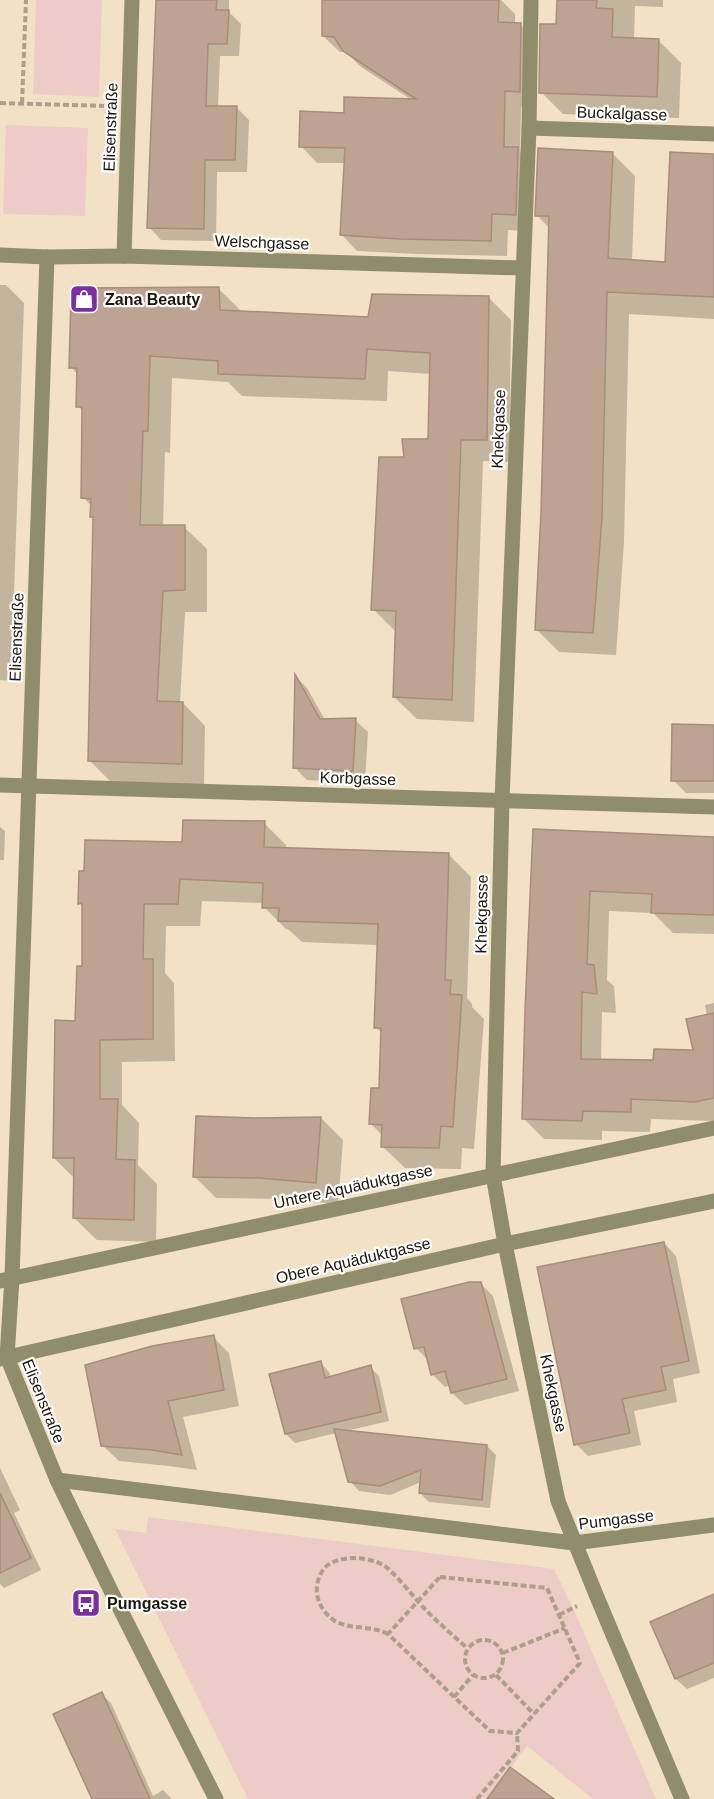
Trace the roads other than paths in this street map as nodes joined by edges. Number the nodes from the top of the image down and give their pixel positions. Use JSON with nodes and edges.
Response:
{"nodes":[{"id":1,"x":132,"y":0,"type":"edge"},
{"id":2,"x":531,"y":0,"type":"edge"},
{"id":3,"x":529,"y":128,"type":"junction"},
{"id":4,"x":714,"y":134,"type":"edge"},
{"id":5,"x":0,"y":255,"type":"edge"},
{"id":6,"x":124,"y":256,"type":"junction"},
{"id":7,"x":48,"y":257,"type":"junction"},
{"id":8,"x":522,"y":268,"type":"junction"},
{"id":9,"x":0,"y":785,"type":"edge"},
{"id":10,"x":29,"y":786,"type":"junction"},
{"id":11,"x":502,"y":801,"type":"junction"},
{"id":12,"x":714,"y":807,"type":"edge"},
{"id":13,"x":714,"y":1128,"type":"edge"},
{"id":14,"x":493,"y":1175,"type":"junction"},
{"id":15,"x":714,"y":1201,"type":"edge"},
{"id":16,"x":505,"y":1244,"type":"junction"},
{"id":17,"x":6,"y":1279,"type":"edge"},
{"id":18,"x":4,"y":1358,"type":"edge"},
{"id":19,"x":57,"y":1480,"type":"junction"},
{"id":20,"x":714,"y":1526,"type":"edge"},
{"id":21,"x":574,"y":1543,"type":"junction"},
{"id":22,"x":216,"y":1799,"type":"edge"},
{"id":23,"x":682,"y":1799,"type":"edge"}],
"edges":[{"from":1,"to":6,"type":"street","name":"Elisenstraße"},
{"from":2,"to":3,"type":"street","name":"Khekgasse"},
{"from":3,"to":4,"type":"street","name":"Buckalgasse"},
{"from":3,"to":8,"type":"street","name":"Khekgasse"},
{"from":5,"to":7,"type":"street","name":"Welschgasse"},
{"from":6,"to":7,"type":"street","name":"Welschgasse"},
{"from":6,"to":8,"type":"street","name":"Welschgasse"},
{"from":7,"to":10,"type":"street","name":"Elisenstraße"},
{"from":8,"to":11,"type":"street","name":"Khekgasse"},
{"from":9,"to":10,"type":"street","name":"Korbgasse"},
{"from":10,"to":11,"type":"street","name":"Korbgasse"},
{"from":10,"to":17,"type":"street","name":"Elisenstraße"},
{"from":11,"to":12,"type":"street","name":"Korbgasse"},
{"from":11,"to":14,"type":"street","name":"Khekgasse"},
{"from":13,"to":14,"type":"street","name":"Untere Aquäduktgasse"},
{"from":14,"to":16,"type":"street","name":"Khekgasse"},
{"from":14,"to":17,"type":"street","name":"Untere Aquäduktgasse"},
{"from":15,"to":16,"type":"street","name":"Obere Aquäduktgasse"},
{"from":16,"to":18,"type":"street","name":"Obere Aquäduktgasse"},
{"from":16,"to":21,"type":"street","name":"Khekgasse"},
{"from":17,"to":18,"type":"street","name":"Elisenstraße"},
{"from":18,"to":19,"type":"street","name":"Elisenstraße"},
{"from":19,"to":21,"type":"street","name":"Pumgasse"},
{"from":19,"to":22,"type":"street","name":"Elisenstraße"},
{"from":20,"to":21,"type":"street","name":"Pumgasse"},
{"from":21,"to":23,"type":"street","name":"Khekgasse"}]}
